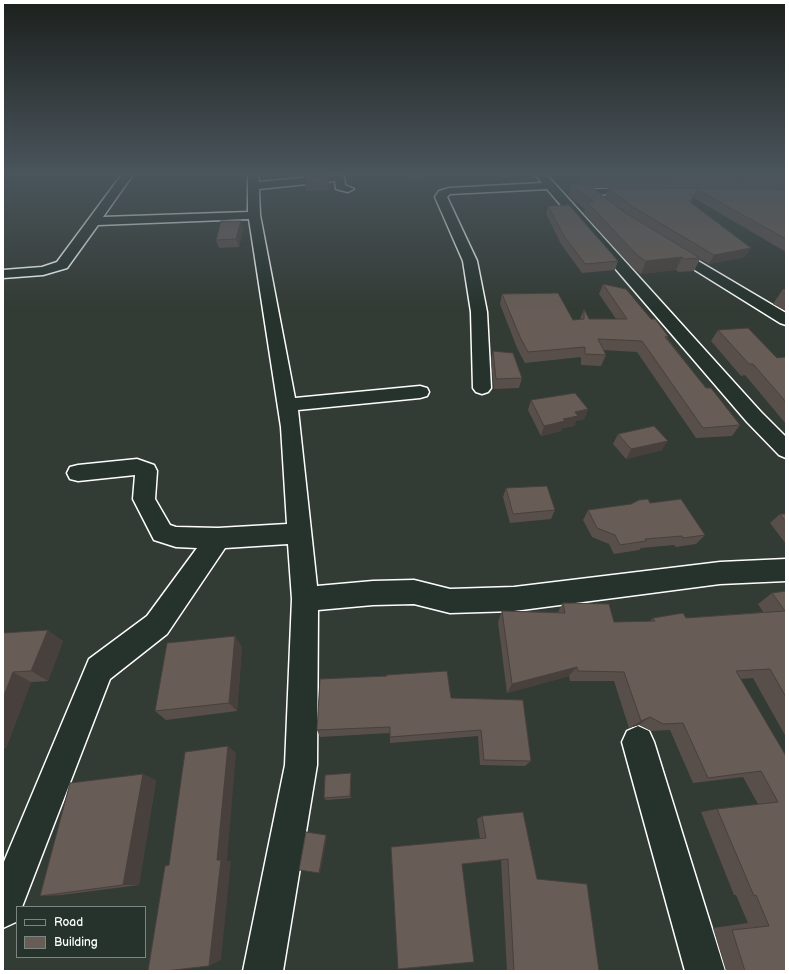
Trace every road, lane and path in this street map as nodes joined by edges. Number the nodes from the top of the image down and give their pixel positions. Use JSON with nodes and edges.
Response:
{"nodes":[{"id":1,"x":98,"y":218,"type":"edge"},
{"id":2,"x":153,"y":218,"type":"edge"},
{"id":3,"x":255,"y":218,"type":"edge"},
{"id":4,"x":451,"y":218,"type":"edge"},
{"id":5,"x":577,"y":218,"type":"edge"},
{"id":6,"x":96,"y":221,"type":"junction"},
{"id":7,"x":657,"y":240,"type":"edge"},
{"id":8,"x":3,"y":274,"type":"edge"},
{"id":9,"x":786,"y":320,"type":"edge"},
{"id":10,"x":482,"y":388,"type":"dead end"},
{"id":11,"x":420,"y":392,"type":"dead end"},
{"id":12,"x":288,"y":406,"type":"junction"},
{"id":13,"x":786,"y":450,"type":"edge"},
{"id":14,"x":78,"y":473,"type":"dead end"},
{"id":15,"x":300,"y":533,"type":"junction"},
{"id":16,"x":218,"y":538,"type":"junction"},
{"id":17,"x":786,"y":570,"type":"edge"},
{"id":18,"x":305,"y":599,"type":"junction"},
{"id":19,"x":638,"y":742,"type":"dead end"},
{"id":20,"x":3,"y":909,"type":"edge"},
{"id":21,"x":263,"y":971,"type":"edge"},
{"id":22,"x":706,"y":971,"type":"edge"}],
"edges":[{"from":1,"to":6,"type":"street"},
{"from":2,"to":6,"type":"street"},
{"from":3,"to":12,"type":"street"},
{"from":4,"to":10,"type":"street"},
{"from":5,"to":13,"type":"street"},
{"from":6,"to":8,"type":"street"},
{"from":7,"to":9,"type":"street"},
{"from":11,"to":12,"type":"street"},
{"from":12,"to":15,"type":"street"},
{"from":14,"to":16,"type":"street"},
{"from":15,"to":16,"type":"street"},
{"from":15,"to":18,"type":"street"},
{"from":16,"to":20,"type":"street"},
{"from":17,"to":18,"type":"street"},
{"from":18,"to":21,"type":"street"},
{"from":19,"to":22,"type":"street"}]}
